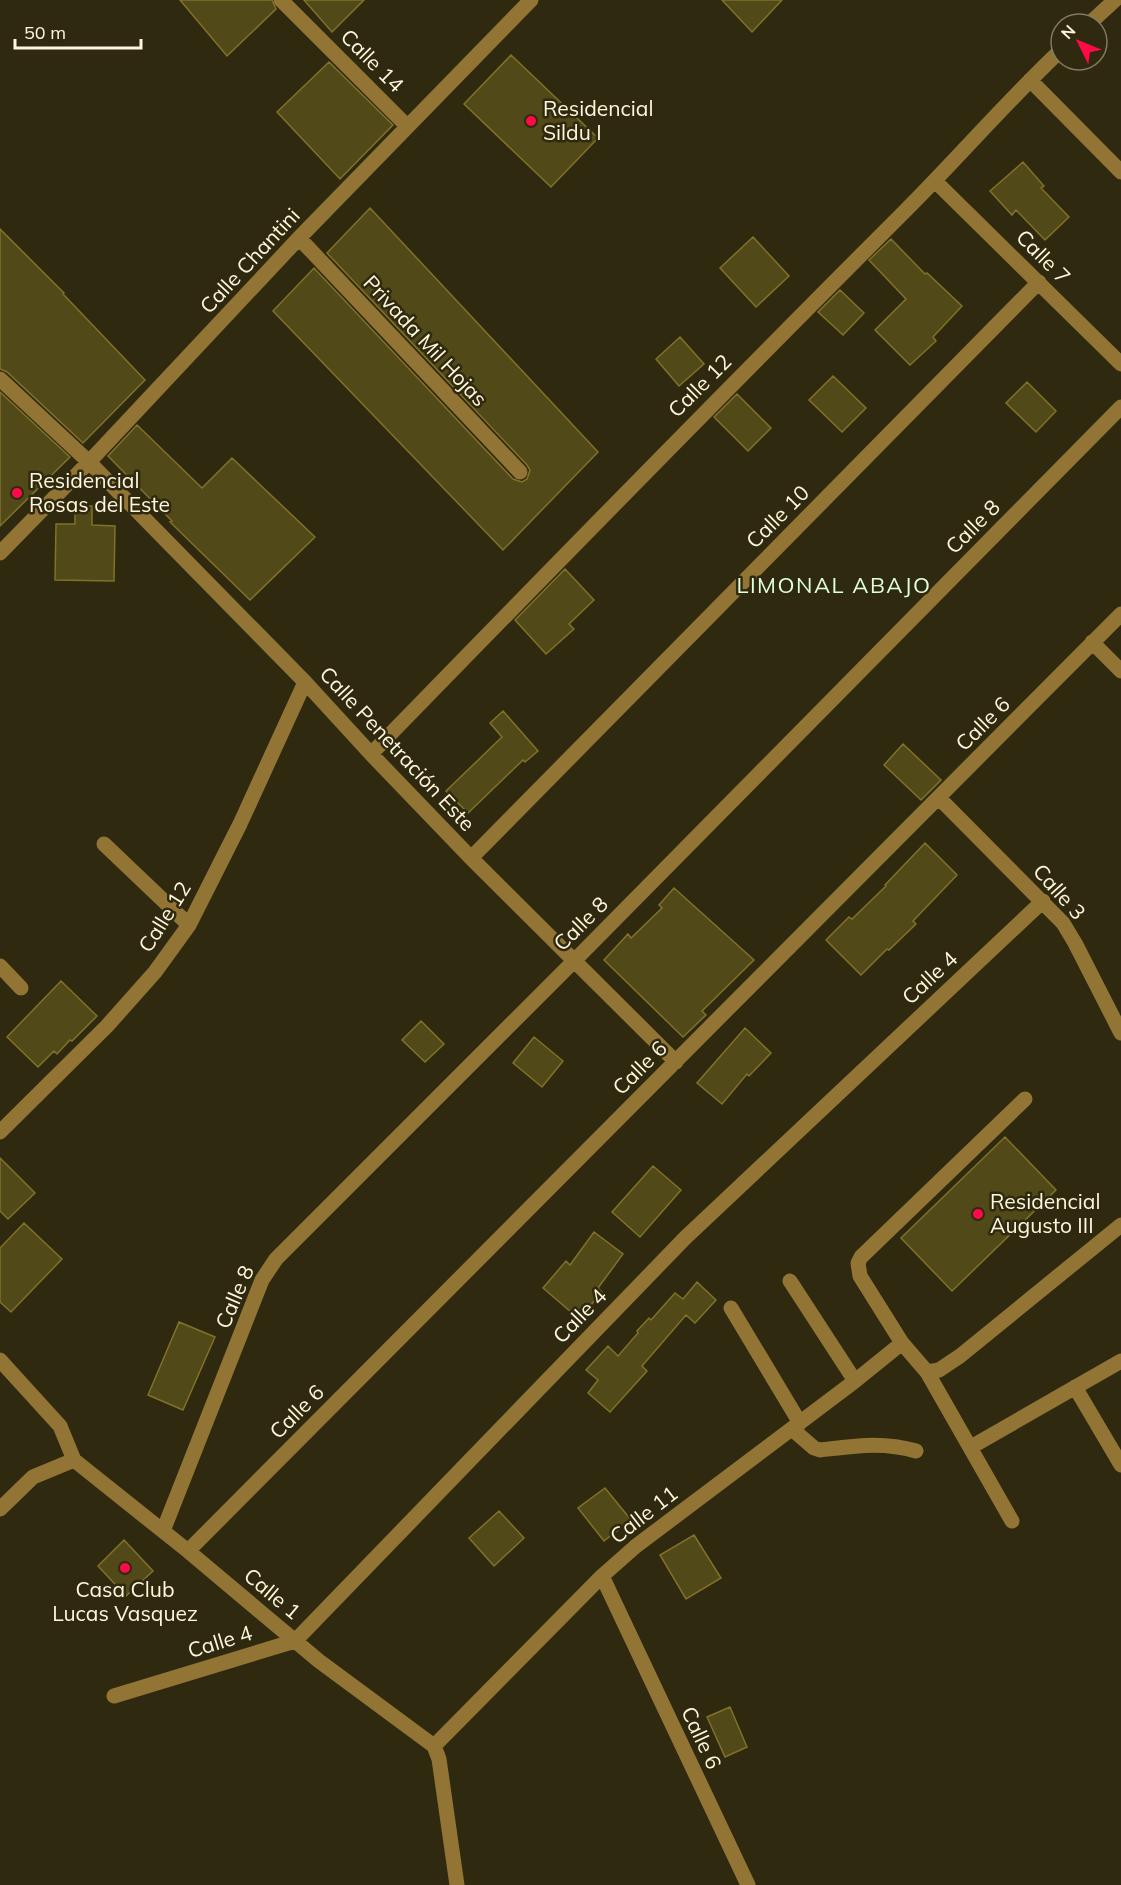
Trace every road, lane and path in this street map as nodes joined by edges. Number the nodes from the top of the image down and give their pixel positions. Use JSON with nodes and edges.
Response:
{"nodes":[{"id":1,"x":281,"y":0,"type":"edge"},
{"id":2,"x":531,"y":0,"type":"edge"},
{"id":3,"x":1115,"y":0,"type":"edge"},
{"id":4,"x":1102,"y":12,"type":"edge"},
{"id":5,"x":1049,"y":61,"type":"edge"},
{"id":6,"x":1029,"y":80,"type":"junction"},
{"id":7,"x":407,"y":126,"type":"junction"},
{"id":8,"x":1121,"y":172,"type":"edge"},
{"id":9,"x":935,"y":180,"type":"junction"},
{"id":10,"x":299,"y":238,"type":"junction"},
{"id":11,"x":1039,"y":282,"type":"junction"},
{"id":12,"x":1121,"y":364,"type":"edge"},
{"id":13,"x":0,"y":379,"type":"edge"},
{"id":14,"x":1121,"y":407,"type":"edge"},
{"id":15,"x":89,"y":462,"type":"junction"},
{"id":16,"x":520,"y":472,"type":"dead end"},
{"id":17,"x":0,"y":553,"type":"edge"},
{"id":18,"x":1121,"y":614,"type":"edge"},
{"id":19,"x":1092,"y":642,"type":"junction"},
{"id":20,"x":1121,"y":671,"type":"edge"},
{"id":21,"x":306,"y":682,"type":"junction"},
{"id":22,"x":371,"y":754,"type":"junction"},
{"id":23,"x":939,"y":798,"type":"junction"},
{"id":24,"x":104,"y":844,"type":"dead end"},
{"id":25,"x":471,"y":858,"type":"junction"},
{"id":26,"x":1043,"y":901,"type":"junction"},
{"id":27,"x":189,"y":925,"type":"junction"},
{"id":28,"x":574,"y":961,"type":"junction"},
{"id":29,"x":0,"y":966,"type":"edge"},
{"id":30,"x":21,"y":988,"type":"dead end"},
{"id":31,"x":1121,"y":1033,"type":"edge"},
{"id":32,"x":676,"y":1062,"type":"junction"},
{"id":33,"x":1025,"y":1099,"type":"dead end"},
{"id":34,"x":0,"y":1132,"type":"edge"},
{"id":35,"x":1121,"y":1225,"type":"edge"},
{"id":36,"x":790,"y":1281,"type":"dead end"},
{"id":37,"x":731,"y":1308,"type":"dead end"},
{"id":38,"x":902,"y":1343,"type":"junction"},
{"id":39,"x":0,"y":1360,"type":"edge"},
{"id":40,"x":1121,"y":1361,"type":"edge"},
{"id":41,"x":927,"y":1372,"type":"junction"},
{"id":42,"x":855,"y":1381,"type":"junction"},
{"id":43,"x":1075,"y":1387,"type":"junction"},
{"id":44,"x":796,"y":1426,"type":"junction"},
{"id":45,"x":970,"y":1447,"type":"junction"},
{"id":46,"x":916,"y":1451,"type":"dead end"},
{"id":47,"x":74,"y":1460,"type":"junction"},
{"id":48,"x":1121,"y":1465,"type":"edge"},
{"id":49,"x":0,"y":1509,"type":"edge"},
{"id":50,"x":1012,"y":1521,"type":"dead end"},
{"id":51,"x":163,"y":1531,"type":"junction"},
{"id":52,"x":188,"y":1551,"type":"junction"},
{"id":53,"x":602,"y":1576,"type":"junction"},
{"id":54,"x":295,"y":1641,"type":"junction"},
{"id":55,"x":114,"y":1696,"type":"dead end"},
{"id":56,"x":434,"y":1746,"type":"junction"},
{"id":57,"x":457,"y":1885,"type":"edge"},
{"id":58,"x":748,"y":1885,"type":"edge"}],
"edges":[{"from":1,"to":7,"type":"street","name":"Calle 14"},
{"from":2,"to":7,"type":"street","name":"Calle Chantini"},
{"from":3,"to":4,"type":"street"},
{"from":5,"to":6,"type":"street","name":"Calle 12"},
{"from":6,"to":8,"type":"street"},
{"from":6,"to":9,"type":"street","name":"Calle 12"},
{"from":7,"to":10,"type":"street","name":"Calle Chantini"},
{"from":9,"to":11,"type":"street","name":"Calle 7"},
{"from":9,"to":22,"type":"street","name":"Calle 12"},
{"from":10,"to":15,"type":"street","name":"Calle Chantini"},
{"from":10,"to":16,"type":"street","name":"Privada Mil Hojas"},
{"from":11,"to":12,"type":"street","name":"Calle 7"},
{"from":11,"to":25,"type":"street","name":"Calle 10"},
{"from":13,"to":15,"type":"street","name":"Calle Penetración Este"},
{"from":14,"to":28,"type":"street","name":"Calle 8"},
{"from":15,"to":17,"type":"street","name":"Calle Chantini"},
{"from":15,"to":21,"type":"street","name":"Calle Penetración Este"},
{"from":18,"to":19,"type":"street","name":"Calle 6"},
{"from":19,"to":20,"type":"street"},
{"from":19,"to":23,"type":"street","name":"Calle 6"},
{"from":21,"to":22,"type":"street","name":"Calle Penetración Este"},
{"from":21,"to":27,"type":"street","name":"Calle 12"},
{"from":22,"to":25,"type":"street","name":"Calle Penetración Este"},
{"from":23,"to":26,"type":"street","name":"Calle 3"},
{"from":23,"to":32,"type":"street","name":"Calle 6"},
{"from":24,"to":27,"type":"street"},
{"from":25,"to":28,"type":"street","name":"Calle Penetración Este"},
{"from":26,"to":31,"type":"street","name":"Calle 3"},
{"from":26,"to":54,"type":"street","name":"Calle 4"},
{"from":27,"to":34,"type":"street","name":"Calle 12"},
{"from":28,"to":32,"type":"street","name":"Calle Penetración Este"},
{"from":28,"to":51,"type":"street","name":"Calle 8"},
{"from":29,"to":30,"type":"street"},
{"from":32,"to":52,"type":"street","name":"Calle 6"},
{"from":33,"to":38,"type":"street"},
{"from":35,"to":41,"type":"street"},
{"from":36,"to":42,"type":"street"},
{"from":37,"to":44,"type":"street"},
{"from":38,"to":41,"type":"street"},
{"from":38,"to":42,"type":"street","name":"Calle 11"},
{"from":39,"to":47,"type":"street","name":"Calle 1"},
{"from":40,"to":43,"type":"street"},
{"from":41,"to":45,"type":"street"},
{"from":42,"to":44,"type":"street","name":"Calle 11"},
{"from":43,"to":45,"type":"street"},
{"from":43,"to":48,"type":"street"},
{"from":44,"to":46,"type":"street"},
{"from":44,"to":53,"type":"street","name":"Calle 11"},
{"from":45,"to":50,"type":"street"},
{"from":47,"to":49,"type":"street"},
{"from":47,"to":51,"type":"street","name":"Calle 1"},
{"from":51,"to":52,"type":"street","name":"Calle 1"},
{"from":52,"to":54,"type":"street","name":"Calle 1"},
{"from":53,"to":56,"type":"street","name":"Calle 11"},
{"from":53,"to":58,"type":"street","name":"Calle 6"},
{"from":54,"to":55,"type":"street","name":"Calle 4"},
{"from":54,"to":56,"type":"street","name":"Calle 1"},
{"from":56,"to":57,"type":"street"}]}
